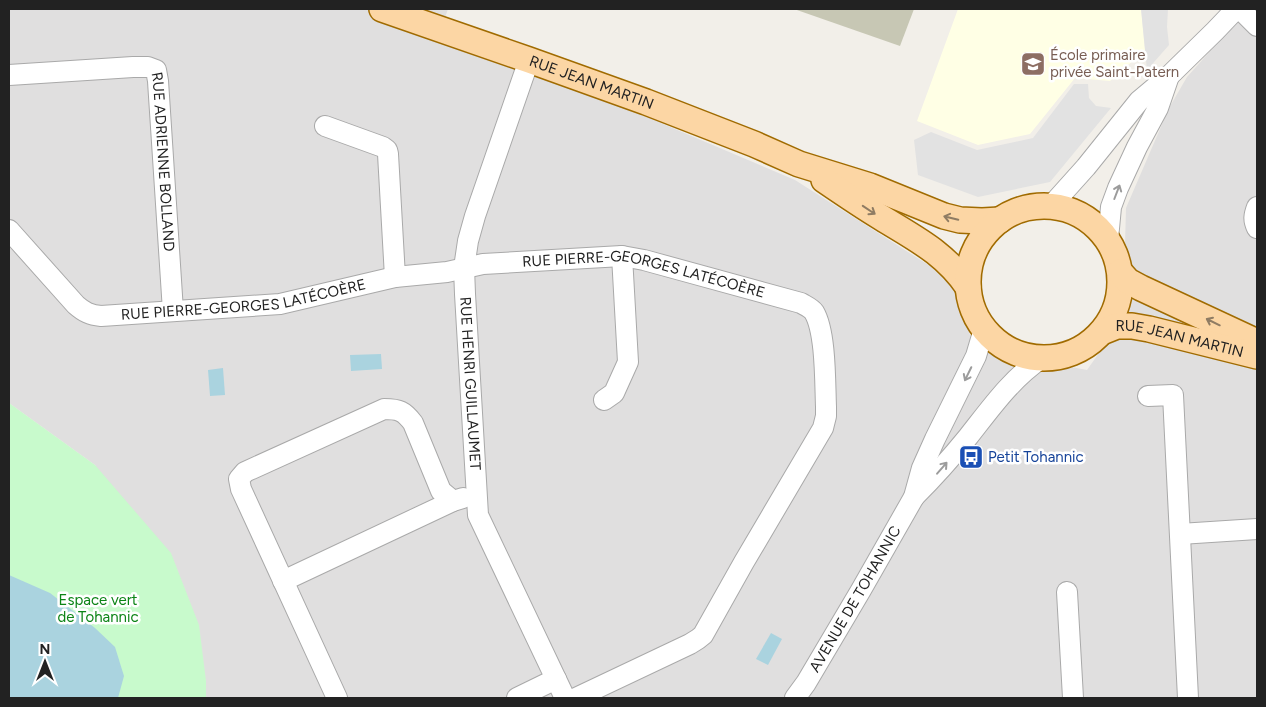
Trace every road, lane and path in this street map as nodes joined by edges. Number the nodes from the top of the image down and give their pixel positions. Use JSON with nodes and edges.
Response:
{"nodes":[{"id":1,"x":382,"y":9,"type":"edge"},
{"id":2,"x":1238,"y":9,"type":"edge"},
{"id":3,"x":1257,"y":26,"type":"edge"},
{"id":4,"x":529,"y":60,"type":"junction"},
{"id":5,"x":9,"y":75,"type":"edge"},
{"id":6,"x":1170,"y":75,"type":"junction"},
{"id":7,"x":325,"y":126,"type":"dead end"},
{"id":8,"x":799,"y":164,"type":"junction"},
{"id":9,"x":1052,"y":206,"type":"junction"},
{"id":10,"x":1257,"y":207,"type":"edge"},
{"id":11,"x":1000,"y":220,"type":"junction"},
{"id":12,"x":1257,"y":228,"type":"edge"},
{"id":13,"x":9,"y":230,"type":"edge"},
{"id":14,"x":1108,"y":239,"type":"junction"},
{"id":15,"x":622,"y":256,"type":"junction"},
{"id":16,"x":464,"y":268,"type":"junction"},
{"id":17,"x":1120,"y":272,"type":"junction"},
{"id":18,"x":394,"y":276,"type":"junction"},
{"id":19,"x":968,"y":287,"type":"junction"},
{"id":20,"x":173,"y":311,"type":"junction"},
{"id":21,"x":984,"y":329,"type":"junction"},
{"id":22,"x":1102,"y":332,"type":"junction"},
{"id":23,"x":1257,"y":342,"type":"edge"},
{"id":24,"x":1257,"y":356,"type":"edge"},
{"id":25,"x":1042,"y":358,"type":"junction"},
{"id":26,"x":1148,"y":396,"type":"dead end"},
{"id":27,"x":604,"y":400,"type":"dead end"},
{"id":28,"x":477,"y":494,"type":"junction"},
{"id":29,"x":914,"y":497,"type":"junction"},
{"id":30,"x":452,"y":501,"type":"junction"},
{"id":31,"x":1257,"y":529,"type":"edge"},
{"id":32,"x":1180,"y":534,"type":"junction"},
{"id":33,"x":282,"y":581,"type":"junction"},
{"id":34,"x":1067,"y":592,"type":"dead end"},
{"id":35,"x":556,"y":680,"type":"junction"},
{"id":36,"x":337,"y":698,"type":"edge"},
{"id":37,"x":517,"y":698,"type":"edge"},
{"id":38,"x":565,"y":698,"type":"edge"},
{"id":39,"x":576,"y":698,"type":"edge"},
{"id":40,"x":795,"y":698,"type":"edge"},
{"id":41,"x":1073,"y":698,"type":"edge"},
{"id":42,"x":1188,"y":698,"type":"edge"}],
"edges":[{"from":1,"to":4,"type":"main road","name":"RUE JEAN MARTIN"},
{"from":2,"to":3,"type":"street"},
{"from":2,"to":6,"type":"street"},
{"from":4,"to":8,"type":"main road","name":"RUE JEAN MARTIN"},
{"from":4,"to":16,"type":"street","name":"RUE HENRI GUILLAUMET"},
{"from":5,"to":20,"type":"street","name":"RUE ADRIENNE BOLLAND"},
{"from":6,"to":9,"type":"street"},
{"from":14,"to":6,"type":"street","one_way":true},
{"from":7,"to":18,"type":"street"},
{"from":11,"to":8,"type":"main road","name":"RUE JEAN MARTIN","one_way":true},
{"from":8,"to":19,"type":"main road","name":"RUE JEAN MARTIN","one_way":true},
{"from":9,"to":11,"type":"main road"},
{"from":9,"to":14,"type":"main road"},
{"from":10,"to":12,"type":"street"},
{"from":11,"to":19,"type":"main road"},
{"from":13,"to":20,"type":"street","name":"RUE PIERRE-GEORGES LATÉCOÈRE"},
{"from":14,"to":17,"type":"main road"},
{"from":15,"to":16,"type":"street","name":"RUE PIERRE-GEORGES LATÉCOÈRE"},
{"from":15,"to":27,"type":"street"},
{"from":15,"to":39,"type":"street","name":"RUE PIERRE-GEORGES LATÉCOÈRE"},
{"from":16,"to":18,"type":"street","name":"RUE PIERRE-GEORGES LATÉCOÈRE"},
{"from":16,"to":28,"type":"street","name":"RUE HENRI GUILLAUMET"},
{"from":17,"to":22,"type":"main road"},
{"from":23,"to":17,"type":"main road","name":"RUE JEAN MARTIN","one_way":true},
{"from":18,"to":20,"type":"street","name":"RUE PIERRE-GEORGES LATÉCOÈRE"},
{"from":19,"to":21,"type":"main road"},
{"from":21,"to":25,"type":"main road"},
{"from":21,"to":29,"type":"street","name":"AVENUE DE TOHANNIC","one_way":true},
{"from":22,"to":24,"type":"main road","name":"RUE JEAN MARTIN"},
{"from":22,"to":25,"type":"main road"},
{"from":29,"to":25,"type":"street","name":"AVENUE DE TOHANNIC","one_way":true},
{"from":26,"to":32,"type":"street"},
{"from":28,"to":30,"type":"street"},
{"from":28,"to":35,"type":"street","name":"RUE HENRI GUILLAUMET"},
{"from":29,"to":40,"type":"street","name":"AVENUE DE TOHANNIC"},
{"from":30,"to":33,"type":"street"},
{"from":30,"to":33,"type":"street"},
{"from":31,"to":32,"type":"street"},
{"from":32,"to":42,"type":"street"},
{"from":33,"to":36,"type":"street"},
{"from":34,"to":41,"type":"street"},
{"from":35,"to":37,"type":"street"},
{"from":35,"to":38,"type":"street","name":"RUE HENRI GUILLAUMET"}]}
